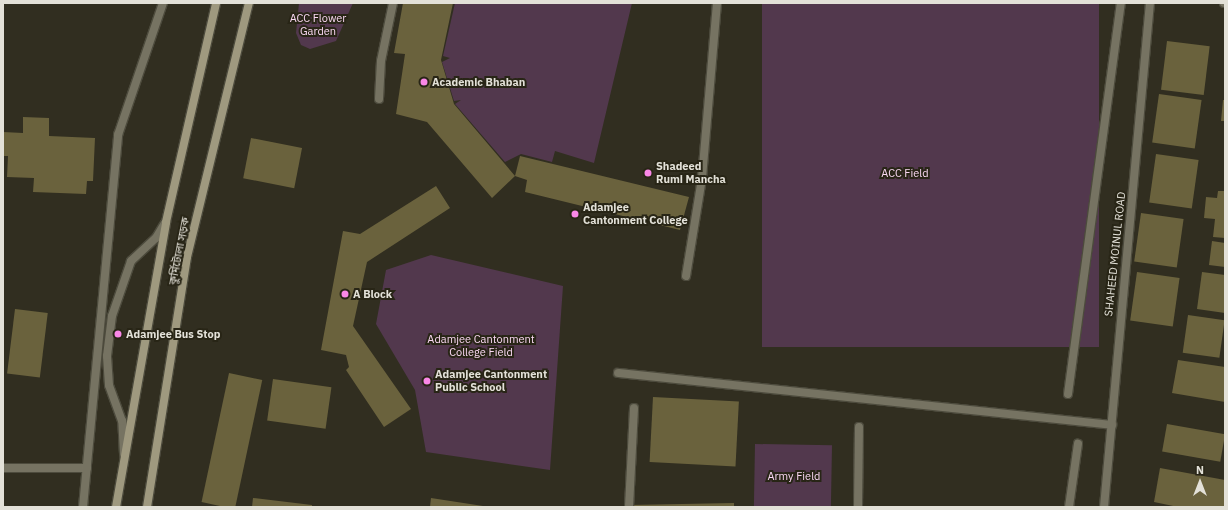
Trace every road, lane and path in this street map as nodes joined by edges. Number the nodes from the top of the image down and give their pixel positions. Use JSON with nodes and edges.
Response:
{"nodes":[{"id":1,"x":163,"y":3,"type":"edge"},
{"id":2,"x":216,"y":3,"type":"edge"},
{"id":3,"x":249,"y":3,"type":"edge"},
{"id":4,"x":393,"y":3,"type":"edge"},
{"id":5,"x":717,"y":3,"type":"edge"},
{"id":6,"x":1121,"y":3,"type":"edge"},
{"id":7,"x":1150,"y":3,"type":"edge"},
{"id":8,"x":379,"y":99,"type":"dead end"},
{"id":9,"x":166,"y":222,"type":"junction"},
{"id":10,"x":686,"y":276,"type":"dead end"},
{"id":11,"x":618,"y":373,"type":"dead end"},
{"id":12,"x":1068,"y":394,"type":"dead end"},
{"id":13,"x":634,"y":408,"type":"dead end"},
{"id":14,"x":1112,"y":425,"type":"junction"},
{"id":15,"x":859,"y":427,"type":"dead end"},
{"id":16,"x":1078,"y":444,"type":"dead end"},
{"id":17,"x":124,"y":458,"type":"junction"},
{"id":18,"x":3,"y":468,"type":"edge"},
{"id":19,"x":87,"y":468,"type":"junction"},
{"id":20,"x":83,"y":507,"type":"edge"},
{"id":21,"x":116,"y":507,"type":"edge"},
{"id":22,"x":147,"y":507,"type":"edge"},
{"id":23,"x":629,"y":507,"type":"edge"},
{"id":24,"x":858,"y":507,"type":"edge"},
{"id":25,"x":1069,"y":507,"type":"edge"},
{"id":26,"x":1104,"y":507,"type":"edge"}],
"edges":[{"from":1,"to":19,"type":"street"},
{"from":2,"to":9,"type":"main road","name":"কুর্মিটোলা সড়ক"},
{"from":3,"to":22,"type":"main road","name":"কুর্মিটোলা সড়ক"},
{"from":4,"to":8,"type":"street"},
{"from":5,"to":10,"type":"street"},
{"from":6,"to":12,"type":"street"},
{"from":7,"to":14,"type":"street","name":"SHAHEED MOINUL ROAD"},
{"from":9,"to":17,"type":"main road","name":"কুর্মিটোলা সড়ক"},
{"from":9,"to":17,"type":"street","name":"কুর্মিটোলা সড়ক"},
{"from":11,"to":14,"type":"street"},
{"from":13,"to":23,"type":"street"},
{"from":14,"to":26,"type":"street","name":"SHAHEED MOINUL ROAD"},
{"from":15,"to":24,"type":"street"},
{"from":16,"to":25,"type":"street"},
{"from":17,"to":21,"type":"main road","name":"কুর্মিটোলা সড়ক"},
{"from":18,"to":19,"type":"street"},
{"from":19,"to":20,"type":"street"}]}
